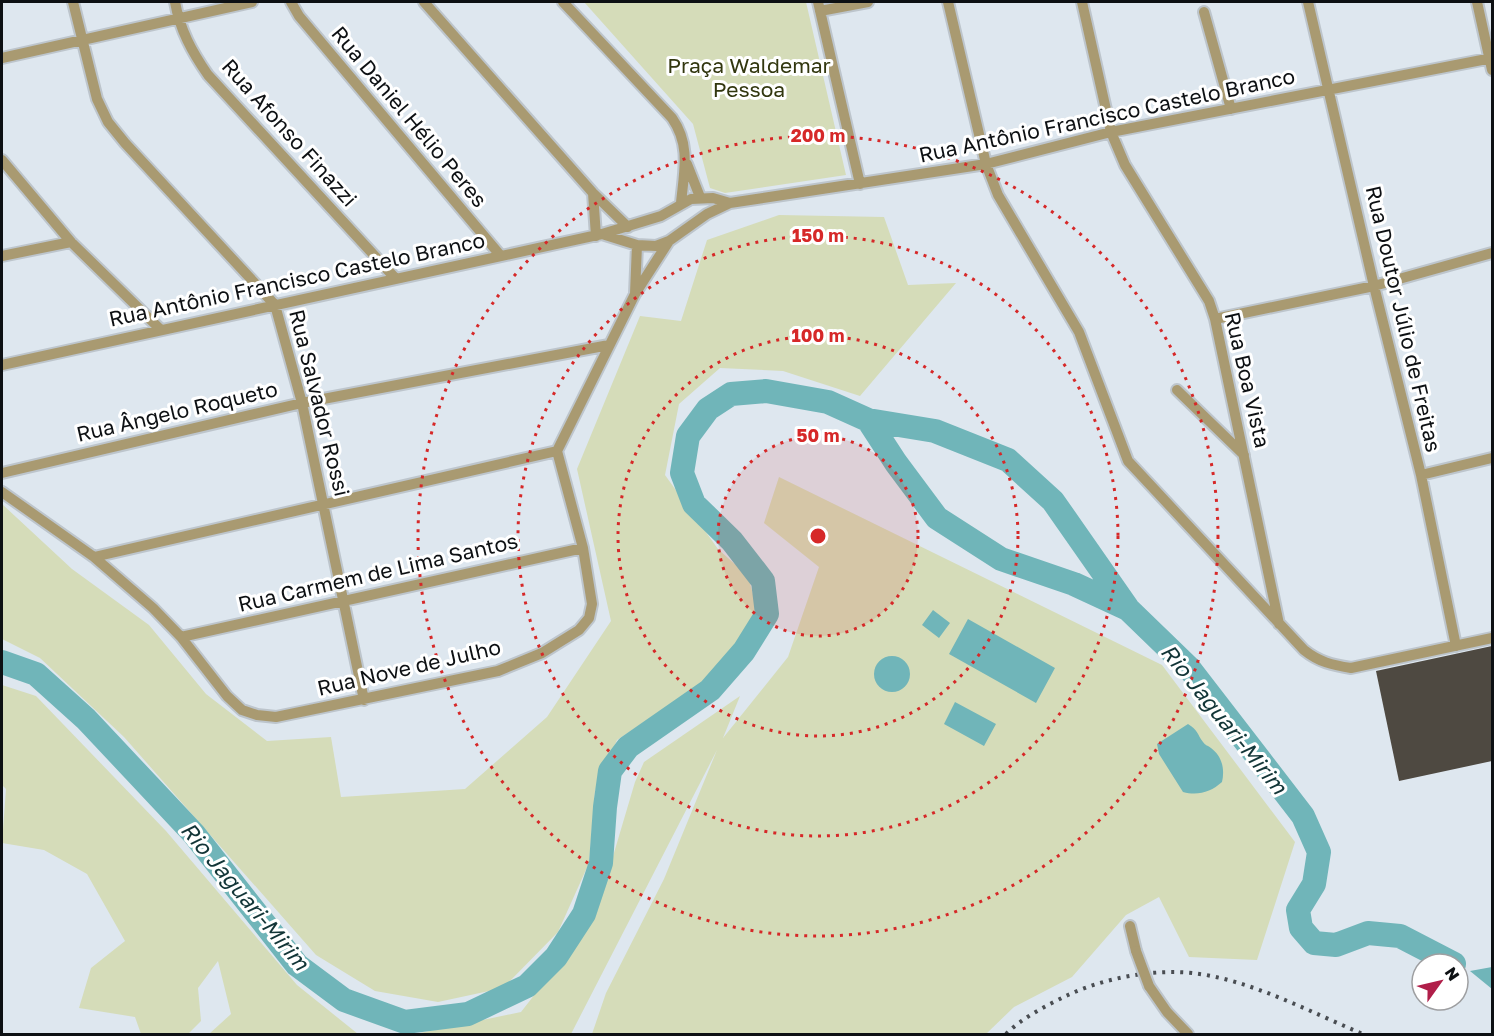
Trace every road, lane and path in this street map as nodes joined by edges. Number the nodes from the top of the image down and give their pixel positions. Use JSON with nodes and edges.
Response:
{"nodes":[{"id":1,"x":73,"y":2,"type":"edge"},
{"id":2,"x":175,"y":2,"type":"edge"},
{"id":3,"x":252,"y":2,"type":"edge"},
{"id":4,"x":291,"y":2,"type":"edge"},
{"id":5,"x":424,"y":2,"type":"edge"},
{"id":6,"x":562,"y":2,"type":"edge"},
{"id":7,"x":868,"y":2,"type":"edge"},
{"id":8,"x":948,"y":2,"type":"edge"},
{"id":9,"x":1082,"y":2,"type":"edge"},
{"id":10,"x":1308,"y":2,"type":"edge"},
{"id":11,"x":1477,"y":2,"type":"edge"},
{"id":12,"x":819,"y":6,"type":"edge"},
{"id":13,"x":1204,"y":12,"type":"dead end"},
{"id":14,"x":178,"y":19,"type":"junction"},
{"id":15,"x":81,"y":41,"type":"junction"},
{"id":16,"x":2,"y":58,"type":"edge"},
{"id":17,"x":1491,"y":58,"type":"edge"},
{"id":18,"x":1492,"y":70,"type":"edge"},
{"id":19,"x":1330,"y":90,"type":"junction"},
{"id":20,"x":1231,"y":109,"type":"junction"},
{"id":21,"x":1111,"y":132,"type":"junction"},
{"id":22,"x":2,"y":160,"type":"edge"},
{"id":23,"x":685,"y":161,"type":"junction"},
{"id":24,"x":986,"y":165,"type":"junction"},
{"id":25,"x":860,"y":184,"type":"junction"},
{"id":26,"x":593,"y":193,"type":"junction"},
{"id":27,"x":700,"y":197,"type":"junction"},
{"id":28,"x":681,"y":203,"type":"junction"},
{"id":29,"x":730,"y":203,"type":"junction"},
{"id":30,"x":628,"y":227,"type":"junction"},
{"id":31,"x":599,"y":235,"type":"junction"},
{"id":32,"x":669,"y":241,"type":"junction"},
{"id":33,"x":70,"y":242,"type":"junction"},
{"id":34,"x":637,"y":245,"type":"junction"},
{"id":35,"x":1492,"y":253,"type":"edge"},
{"id":36,"x":500,"y":255,"type":"junction"},
{"id":37,"x":2,"y":256,"type":"edge"},
{"id":38,"x":396,"y":279,"type":"junction"},
{"id":39,"x":1374,"y":286,"type":"junction"},
{"id":40,"x":635,"y":294,"type":"junction"},
{"id":41,"x":275,"y":304,"type":"junction"},
{"id":42,"x":1215,"y":319,"type":"junction"},
{"id":43,"x":160,"y":329,"type":"junction"},
{"id":44,"x":609,"y":345,"type":"junction"},
{"id":45,"x":2,"y":365,"type":"edge"},
{"id":46,"x":1177,"y":390,"type":"dead end"},
{"id":47,"x":302,"y":404,"type":"junction"},
{"id":48,"x":557,"y":451,"type":"junction"},
{"id":49,"x":1244,"y":455,"type":"junction"},
{"id":50,"x":1492,"y":458,"type":"edge"},
{"id":51,"x":2,"y":473,"type":"edge"},
{"id":52,"x":1421,"y":475,"type":"junction"},
{"id":53,"x":2,"y":492,"type":"edge"},
{"id":54,"x":323,"y":504,"type":"junction"},
{"id":55,"x":583,"y":548,"type":"junction"},
{"id":56,"x":94,"y":556,"type":"junction"},
{"id":57,"x":344,"y":601,"type":"junction"},
{"id":58,"x":1280,"y":624,"type":"junction"},
{"id":59,"x":181,"y":637,"type":"junction"},
{"id":60,"x":1492,"y":638,"type":"edge"},
{"id":61,"x":1456,"y":646,"type":"junction"},
{"id":62,"x":364,"y":700,"type":"junction"},
{"id":63,"x":1130,"y":926,"type":"dead end"},
{"id":64,"x":1188,"y":1035,"type":"edge"}],
"edges":[{"from":1,"to":15,"type":"street","name":"Rua Salvador Rossi"},
{"from":2,"to":14,"type":"street","name":"Rua Afonso Finazzi"},
{"from":3,"to":14,"type":"street"},
{"from":4,"to":36,"type":"street","name":"Rua Daniel Hélio Peres"},
{"from":5,"to":26,"type":"street"},
{"from":6,"to":23,"type":"street"},
{"from":7,"to":12,"type":"street"},
{"from":8,"to":24,"type":"street"},
{"from":9,"to":21,"type":"street","name":"Rua Boa Vista"},
{"from":10,"to":19,"type":"street","name":"Rua Doutor Júlio de Freitas"},
{"from":11,"to":17,"type":"street"},
{"from":12,"to":25,"type":"street"},
{"from":13,"to":20,"type":"street"},
{"from":14,"to":15,"type":"street"},
{"from":14,"to":38,"type":"street","name":"Rua Afonso Finazzi"},
{"from":15,"to":16,"type":"street"},
{"from":15,"to":41,"type":"street","name":"Rua Salvador Rossi"},
{"from":17,"to":18,"type":"street"},
{"from":17,"to":19,"type":"street","name":"Rua Antônio Francisco Castelo Branco"},
{"from":19,"to":20,"type":"street","name":"Rua Antônio Francisco Castelo Branco"},
{"from":19,"to":39,"type":"street","name":"Rua Doutor Júlio de Freitas"},
{"from":20,"to":21,"type":"street","name":"Rua Antônio Francisco Castelo Branco"},
{"from":21,"to":24,"type":"street","name":"Rua Antônio Francisco Castelo Branco"},
{"from":21,"to":42,"type":"street","name":"Rua Boa Vista"},
{"from":22,"to":33,"type":"street"},
{"from":23,"to":27,"type":"street"},
{"from":23,"to":28,"type":"street"},
{"from":24,"to":25,"type":"street","name":"Rua Antônio Francisco Castelo Branco"},
{"from":24,"to":58,"type":"street"},
{"from":25,"to":29,"type":"street","name":"Rua Antônio Francisco Castelo Branco"},
{"from":26,"to":30,"type":"street"},
{"from":26,"to":31,"type":"street"},
{"from":27,"to":28,"type":"street","name":"Rua Antônio Francisco Castelo Branco"},
{"from":27,"to":29,"type":"street","name":"Rua Antônio Francisco Castelo Branco"},
{"from":28,"to":30,"type":"street","name":"Rua Antônio Francisco Castelo Branco"},
{"from":29,"to":32,"type":"street","name":"Rua Antônio Francisco Castelo Branco"},
{"from":30,"to":31,"type":"street","name":"Rua Antônio Francisco Castelo Branco"},
{"from":31,"to":34,"type":"street","name":"Rua Antônio Francisco Castelo Branco"},
{"from":31,"to":36,"type":"street","name":"Rua Antônio Francisco Castelo Branco"},
{"from":32,"to":34,"type":"street","name":"Rua Antônio Francisco Castelo Branco"},
{"from":32,"to":40,"type":"street"},
{"from":33,"to":37,"type":"street"},
{"from":33,"to":43,"type":"street"},
{"from":34,"to":40,"type":"street"},
{"from":35,"to":39,"type":"street"},
{"from":36,"to":38,"type":"street","name":"Rua Antônio Francisco Castelo Branco"},
{"from":38,"to":41,"type":"street","name":"Rua Antônio Francisco Castelo Branco"},
{"from":39,"to":42,"type":"street"},
{"from":39,"to":52,"type":"street","name":"Rua Doutor Júlio de Freitas"},
{"from":40,"to":44,"type":"street"},
{"from":41,"to":43,"type":"street","name":"Rua Antônio Francisco Castelo Branco"},
{"from":41,"to":47,"type":"street","name":"Rua Salvador Rossi"},
{"from":42,"to":49,"type":"street","name":"Rua Boa Vista"},
{"from":43,"to":45,"type":"street","name":"Rua Antônio Francisco Castelo Branco"},
{"from":44,"to":47,"type":"street","name":"Rua Ângelo Roqueto"},
{"from":44,"to":48,"type":"street"},
{"from":46,"to":49,"type":"street"},
{"from":47,"to":51,"type":"street","name":"Rua Ângelo Roqueto"},
{"from":47,"to":54,"type":"street","name":"Rua Salvador Rossi"},
{"from":48,"to":54,"type":"street"},
{"from":48,"to":55,"type":"street","name":"Rua Nove de Julho"},
{"from":49,"to":58,"type":"street","name":"Rua Boa Vista"},
{"from":50,"to":52,"type":"street"},
{"from":52,"to":61,"type":"street","name":"Rua Doutor Júlio de Freitas"},
{"from":53,"to":56,"type":"street","name":"Rua Nove de Julho"},
{"from":54,"to":56,"type":"street"},
{"from":54,"to":57,"type":"street","name":"Rua Salvador Rossi"},
{"from":55,"to":57,"type":"street","name":"Rua Carmem de Lima Santos"},
{"from":55,"to":62,"type":"street","name":"Rua Nove de Julho"},
{"from":56,"to":59,"type":"street","name":"Rua Nove de Julho"},
{"from":57,"to":59,"type":"street","name":"Rua Carmem de Lima Santos"},
{"from":57,"to":62,"type":"street","name":"Rua Salvador Rossi"},
{"from":58,"to":61,"type":"street"},
{"from":59,"to":62,"type":"street","name":"Rua Nove de Julho"},
{"from":60,"to":61,"type":"street"},
{"from":63,"to":64,"type":"street","bridge":true}]}
